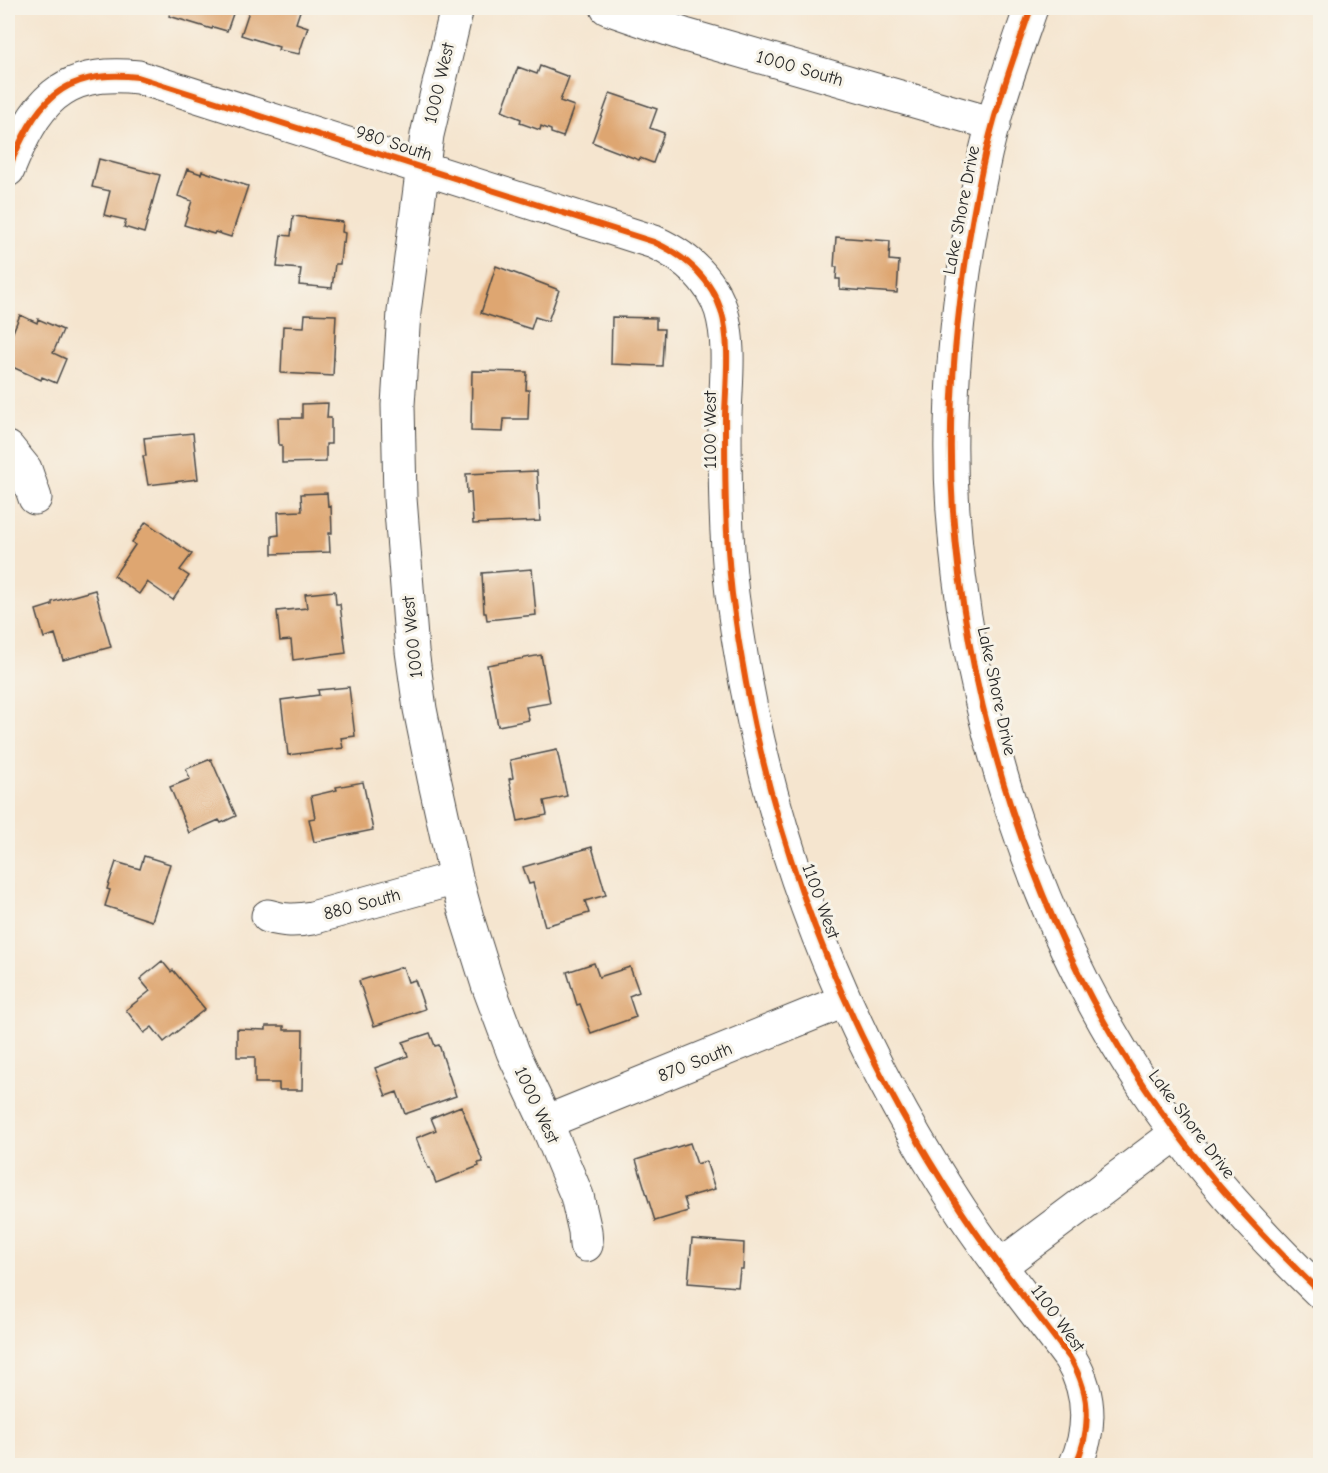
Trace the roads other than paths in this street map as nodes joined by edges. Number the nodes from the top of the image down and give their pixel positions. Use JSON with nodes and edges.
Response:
{"nodes":[{"id":1,"x":457,"y":8,"type":"edge"},
{"id":2,"x":607,"y":8,"type":"edge"},
{"id":3,"x":1031,"y":8,"type":"edge"},
{"id":4,"x":994,"y":124,"type":"junction"},
{"id":5,"x":422,"y":167,"type":"junction"},
{"id":6,"x":8,"y":170,"type":"edge"},
{"id":7,"x":707,"y":282,"type":"joint"},
{"id":8,"x":8,"y":448,"type":"edge"},
{"id":9,"x":35,"y":498,"type":"dead end"},
{"id":10,"x":456,"y":878,"type":"junction"},
{"id":11,"x":268,"y":916,"type":"dead end"},
{"id":12,"x":844,"y":1001,"type":"junction"},
{"id":13,"x":546,"y":1122,"type":"junction"},
{"id":14,"x":1177,"y":1133,"type":"junction"},
{"id":15,"x":586,"y":1245,"type":"dead end"},
{"id":16,"x":1000,"y":1266,"type":"junction"},
{"id":17,"x":1320,"y":1292,"type":"edge"},
{"id":18,"x":1074,"y":1466,"type":"edge"}],
"edges":[{"from":1,"to":5,"type":"street","name":"1000 West"},
{"from":2,"to":4,"type":"street","name":"1000 South"},
{"from":3,"to":4,"type":"street","name":"Lake Shore Drive"},
{"from":4,"to":14,"type":"street","name":"Lake Shore Drive"},
{"from":5,"to":6,"type":"street","name":"980 South"},
{"from":5,"to":7,"type":"street","name":"980 South"},
{"from":5,"to":10,"type":"street","name":"1000 West"},
{"from":7,"to":12,"type":"street","name":"1100 West"},
{"from":8,"to":9,"type":"street"},
{"from":10,"to":11,"type":"street","name":"880 South"},
{"from":10,"to":13,"type":"street","name":"1000 West"},
{"from":12,"to":13,"type":"street","name":"870 South"},
{"from":12,"to":16,"type":"street","name":"1100 West"},
{"from":13,"to":15,"type":"street","name":"1000 West"},
{"from":14,"to":16,"type":"street"},
{"from":14,"to":17,"type":"street","name":"Lake Shore Drive"},
{"from":16,"to":18,"type":"street","name":"1100 West"}]}
